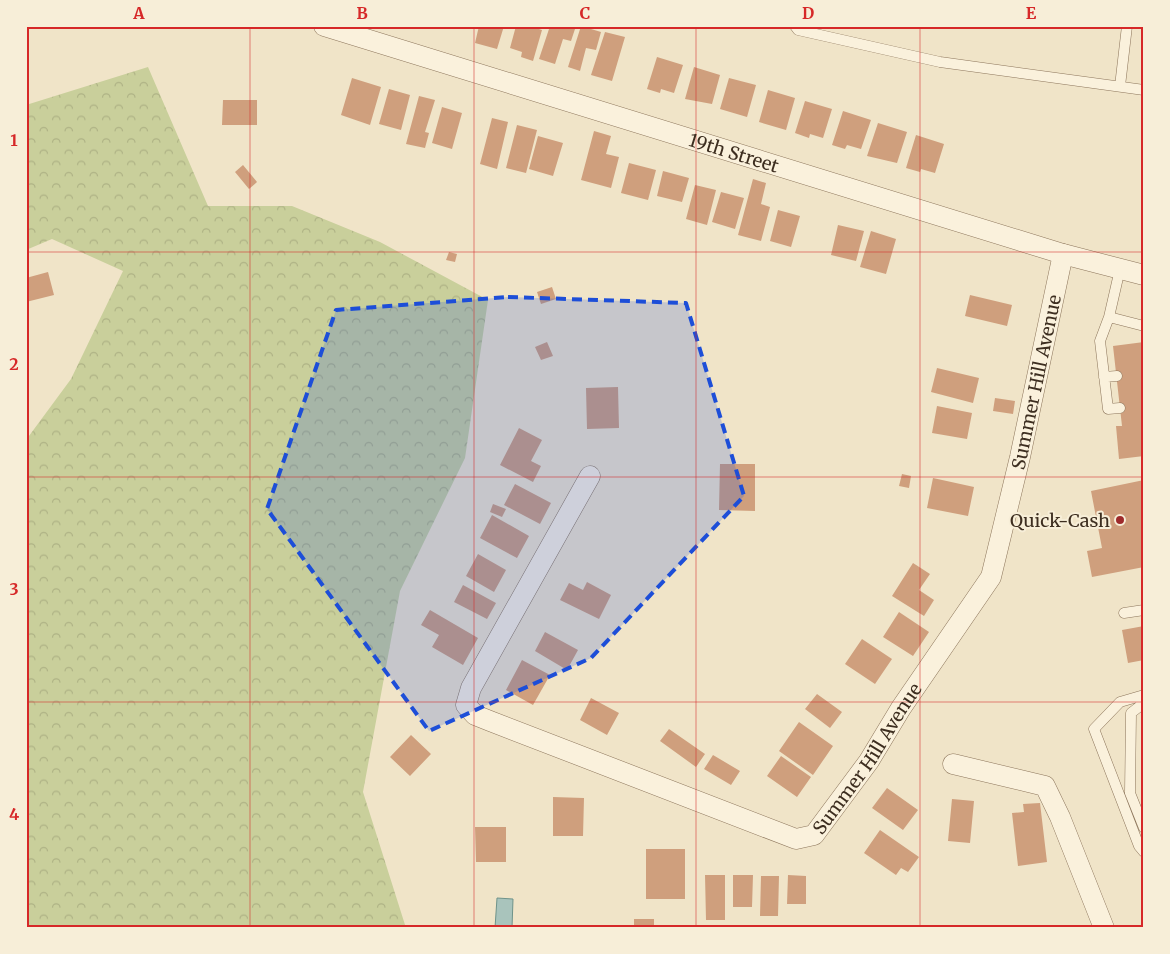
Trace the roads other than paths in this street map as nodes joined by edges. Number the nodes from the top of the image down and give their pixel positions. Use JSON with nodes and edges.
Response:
{"nodes":[{"id":1,"x":324,"y":26,"type":"edge"},
{"id":2,"x":795,"y":26,"type":"edge"},
{"id":3,"x":1127,"y":26,"type":"edge"},
{"id":4,"x":1120,"y":86,"type":"junction"},
{"id":5,"x":1144,"y":90,"type":"edge"},
{"id":6,"x":1063,"y":254,"type":"junction"},
{"id":7,"x":1120,"y":269,"type":"junction"},
{"id":8,"x":1144,"y":276,"type":"edge"},
{"id":9,"x":1109,"y":317,"type":"junction"},
{"id":10,"x":1144,"y":326,"type":"edge"},
{"id":11,"x":1117,"y":376,"type":"dead end"},
{"id":12,"x":1104,"y":377,"type":"junction"},
{"id":13,"x":1120,"y":408,"type":"dead end"},
{"id":14,"x":590,"y":476,"type":"dead end"},
{"id":15,"x":1144,"y":610,"type":"edge"},
{"id":16,"x":1124,"y":613,"type":"dead end"},
{"id":17,"x":1144,"y":695,"type":"edge"},
{"id":18,"x":1144,"y":703,"type":"edge"},
{"id":19,"x":953,"y":764,"type":"dead end"},
{"id":20,"x":1144,"y":828,"type":"edge"},
{"id":21,"x":1144,"y":852,"type":"edge"},
{"id":22,"x":1104,"y":928,"type":"edge"}],
"edges":[{"from":1,"to":6,"type":"street","name":"19th Street"},
{"from":2,"to":4,"type":"lane"},
{"from":3,"to":4,"type":"lane"},
{"from":4,"to":5,"type":"lane"},
{"from":6,"to":7,"type":"street","name":"19th Street"},
{"from":6,"to":14,"type":"street","name":"Summer Hill Avenue"},
{"from":7,"to":8,"type":"street","name":"19th Street"},
{"from":7,"to":9,"type":"lane"},
{"from":9,"to":10,"type":"lane"},
{"from":9,"to":12,"type":"lane"},
{"from":11,"to":12,"type":"lane"},
{"from":12,"to":13,"type":"lane"},
{"from":15,"to":16,"type":"lane"},
{"from":17,"to":21,"type":"lane"},
{"from":18,"to":20,"type":"lane"},
{"from":19,"to":22,"type":"street"}]}
